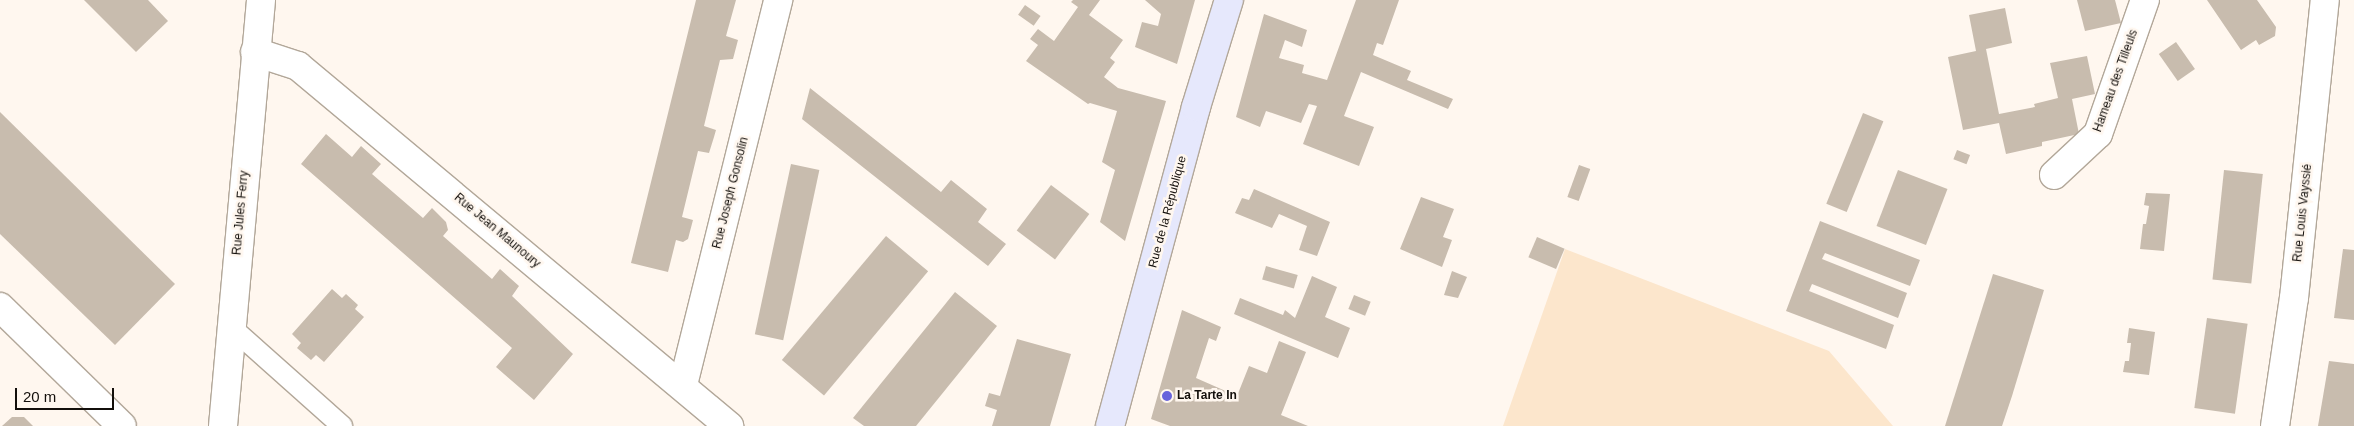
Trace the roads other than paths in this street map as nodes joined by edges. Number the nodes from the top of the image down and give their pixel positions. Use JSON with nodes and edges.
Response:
{"nodes":[{"id":1,"x":260,"y":0,"type":"edge"},
{"id":2,"x":778,"y":0,"type":"edge"},
{"id":3,"x":1229,"y":0,"type":"edge"},
{"id":4,"x":2145,"y":0,"type":"edge"},
{"id":5,"x":2325,"y":0,"type":"edge"},
{"id":6,"x":256,"y":52,"type":"junction"},
{"id":7,"x":2054,"y":175,"type":"dead end"},
{"id":8,"x":0,"y":307,"type":"edge"},
{"id":9,"x":231,"y":327,"type":"junction"},
{"id":10,"x":683,"y":385,"type":"junction"},
{"id":11,"x":122,"y":426,"type":"edge"},
{"id":12,"x":223,"y":426,"type":"edge"},
{"id":13,"x":342,"y":426,"type":"edge"},
{"id":14,"x":729,"y":426,"type":"edge"},
{"id":15,"x":1110,"y":426,"type":"edge"},
{"id":16,"x":2275,"y":426,"type":"edge"}],
"edges":[{"from":1,"to":6,"type":"street","name":"Rue Jules Ferry"},
{"from":2,"to":10,"type":"street","name":"Rue Joseph Gonsolin"},
{"from":3,"to":15,"type":"main road","name":"Rue de la République"},
{"from":4,"to":7,"type":"street","name":"Hameau des Tilleuls"},
{"from":5,"to":16,"type":"street","name":"Rue Louis Vayssié"},
{"from":6,"to":9,"type":"street","name":"Rue Jules Ferry"},
{"from":6,"to":10,"type":"street","name":"Rue Jean Maunoury"},
{"from":8,"to":11,"type":"street"},
{"from":9,"to":12,"type":"street","name":"Rue Jules Ferry"},
{"from":9,"to":13,"type":"lane"},
{"from":10,"to":14,"type":"street","name":"Rue Jean Maunoury"}]}
